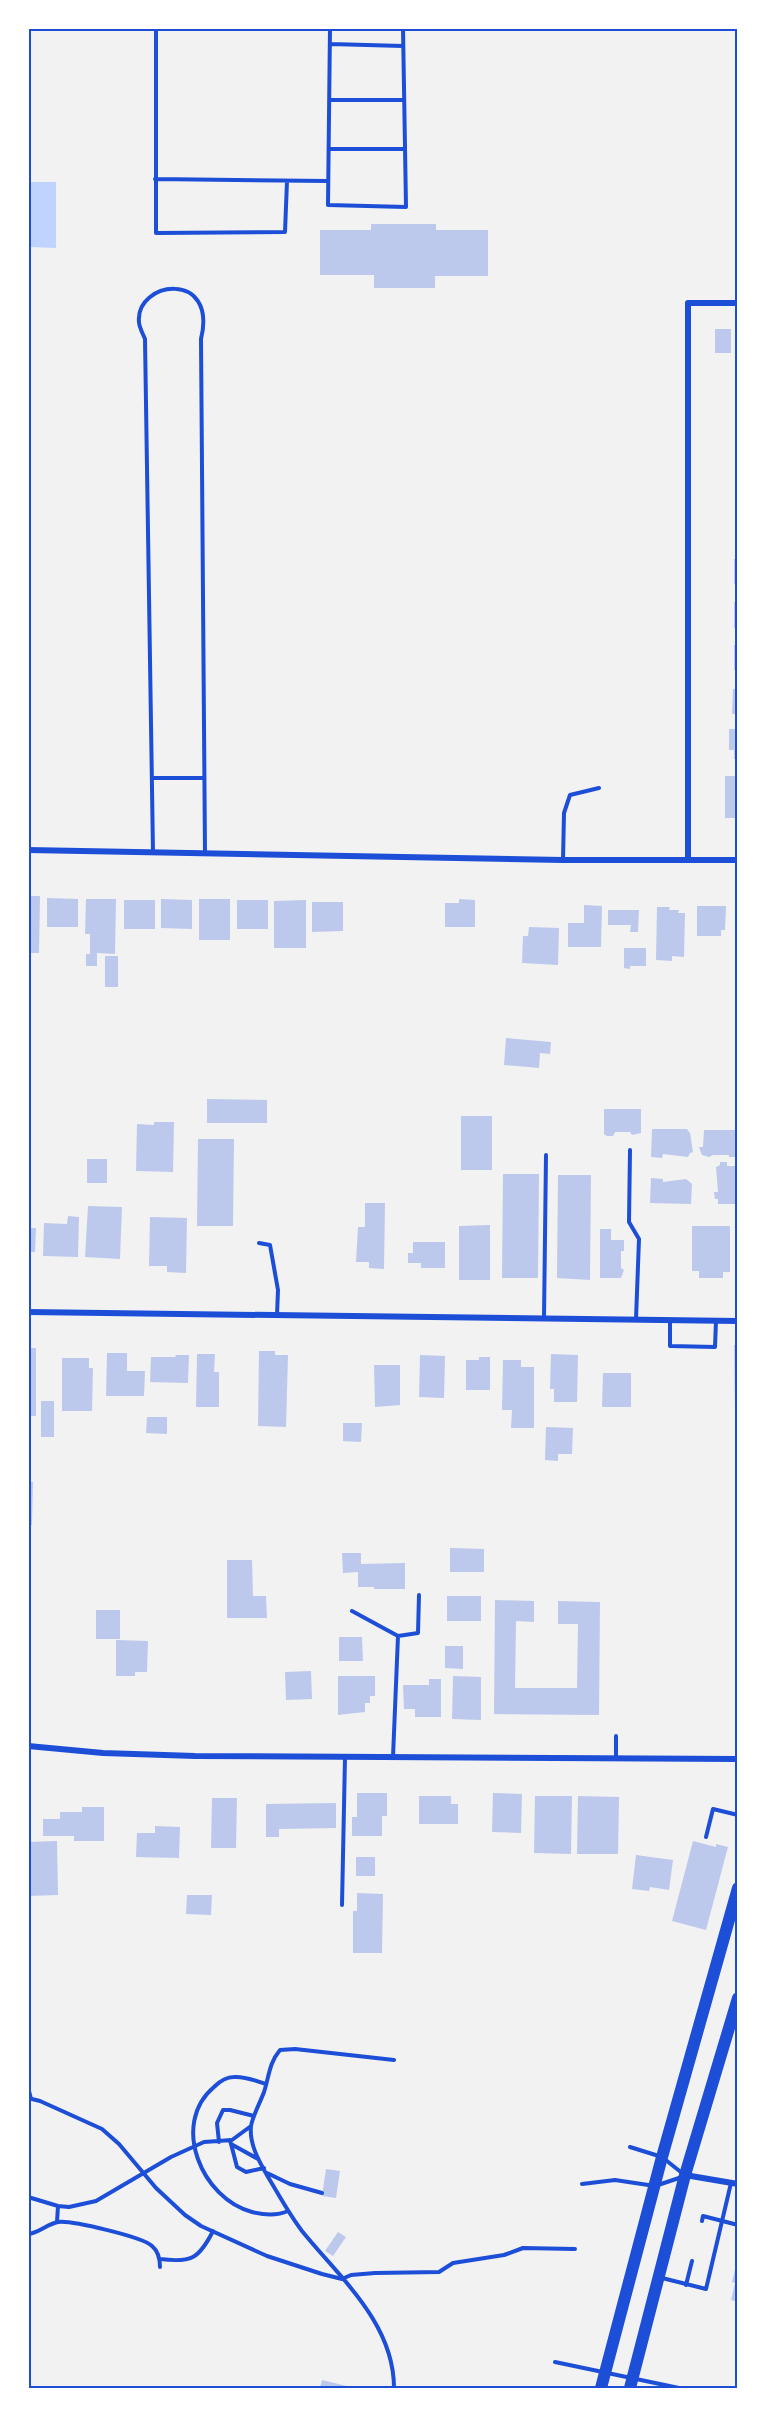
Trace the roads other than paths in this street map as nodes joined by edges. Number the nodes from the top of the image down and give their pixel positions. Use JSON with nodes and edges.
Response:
{"nodes":[{"id":1,"x":156,"y":28,"type":"edge"},
{"id":2,"x":330,"y":28,"type":"edge"},
{"id":3,"x":403,"y":28,"type":"edge"},
{"id":4,"x":330,"y":44,"type":"junction"},
{"id":5,"x":403,"y":46,"type":"junction"},
{"id":6,"x":330,"y":100,"type":"junction"},
{"id":7,"x":404,"y":100,"type":"junction"},
{"id":8,"x":329,"y":149,"type":"junction"},
{"id":9,"x":405,"y":149,"type":"junction"},
{"id":10,"x":155,"y":179,"type":"junction"},
{"id":11,"x":287,"y":181,"type":"junction"},
{"id":12,"x":328,"y":181,"type":"junction"},
{"id":13,"x":738,"y":303,"type":"edge"},
{"id":14,"x":153,"y":778,"type":"junction"},
{"id":15,"x":204,"y":778,"type":"junction"},
{"id":16,"x":599,"y":788,"type":"dead end"},
{"id":17,"x":28,"y":850,"type":"edge"},
{"id":18,"x":153,"y":852,"type":"junction"},
{"id":19,"x":205,"y":853,"type":"junction"},
{"id":20,"x":688,"y":859,"type":"junction"},
{"id":21,"x":563,"y":860,"type":"junction"},
{"id":22,"x":738,"y":860,"type":"edge"},
{"id":23,"x":630,"y":1150,"type":"dead end"},
{"id":24,"x":546,"y":1155,"type":"dead end"},
{"id":25,"x":259,"y":1243,"type":"dead end"},
{"id":26,"x":28,"y":1312,"type":"edge"},
{"id":27,"x":277,"y":1315,"type":"junction"},
{"id":28,"x":544,"y":1319,"type":"junction"},
{"id":29,"x":636,"y":1320,"type":"junction"},
{"id":30,"x":670,"y":1320,"type":"junction"},
{"id":31,"x":716,"y":1321,"type":"junction"},
{"id":32,"x":738,"y":1321,"type":"edge"},
{"id":33,"x":419,"y":1594,"type":"dead end"},
{"id":34,"x":352,"y":1611,"type":"dead end"},
{"id":35,"x":398,"y":1636,"type":"junction"},
{"id":36,"x":616,"y":1736,"type":"dead end"},
{"id":37,"x":28,"y":1746,"type":"edge"},
{"id":38,"x":345,"y":1757,"type":"junction"},
{"id":39,"x":393,"y":1757,"type":"junction"},
{"id":40,"x":616,"y":1758,"type":"junction"},
{"id":41,"x":738,"y":1759,"type":"edge"},
{"id":42,"x":738,"y":1815,"type":"edge"},
{"id":43,"x":706,"y":1837,"type":"dead end"},
{"id":44,"x":738,"y":1888,"type":"edge"},
{"id":45,"x":342,"y":1905,"type":"dead end"},
{"id":46,"x":738,"y":1998,"type":"edge"},
{"id":47,"x":630,"y":2147,"type":"dead end"},
{"id":48,"x":662,"y":2157,"type":"junction"},
{"id":49,"x":685,"y":2175,"type":"junction"},
{"id":50,"x":582,"y":2184,"type":"dead end"},
{"id":51,"x":734,"y":2184,"type":"edge"},
{"id":52,"x":655,"y":2186,"type":"junction"},
{"id":53,"x":702,"y":2221,"type":"dead end"},
{"id":54,"x":723,"y":2221,"type":"junction"},
{"id":55,"x":738,"y":2225,"type":"edge"},
{"id":56,"x":692,"y":2261,"type":"dead end"},
{"id":57,"x":658,"y":2278,"type":"junction"},
{"id":58,"x":686,"y":2285,"type":"junction"},
{"id":59,"x":555,"y":2362,"type":"dead end"},
{"id":60,"x":606,"y":2373,"type":"junction"},
{"id":61,"x":631,"y":2384,"type":"edge"},
{"id":62,"x":602,"y":2388,"type":"edge"},
{"id":63,"x":679,"y":2388,"type":"edge"}],
"edges":[{"from":1,"to":10,"type":"lane"},
{"from":2,"to":4,"type":"lane"},
{"from":3,"to":5,"type":"lane"},
{"from":4,"to":5,"type":"lane"},
{"from":4,"to":6,"type":"lane"},
{"from":5,"to":7,"type":"lane"},
{"from":6,"to":7,"type":"lane"},
{"from":6,"to":8,"type":"lane"},
{"from":7,"to":9,"type":"lane"},
{"from":8,"to":9,"type":"lane"},
{"from":8,"to":12,"type":"lane"},
{"from":9,"to":12,"type":"lane"},
{"from":10,"to":11,"type":"lane"},
{"from":10,"to":11,"type":"lane"},
{"from":11,"to":12,"type":"lane"},
{"from":13,"to":20,"type":"street"},
{"from":14,"to":15,"type":"lane"},
{"from":14,"to":15,"type":"lane"},
{"from":14,"to":18,"type":"lane"},
{"from":15,"to":19,"type":"lane"},
{"from":16,"to":21,"type":"lane"},
{"from":17,"to":18,"type":"street"},
{"from":18,"to":19,"type":"street"},
{"from":19,"to":21,"type":"street"},
{"from":20,"to":21,"type":"street"},
{"from":20,"to":22,"type":"street"},
{"from":23,"to":29,"type":"lane"},
{"from":24,"to":28,"type":"lane"},
{"from":25,"to":27,"type":"lane"},
{"from":26,"to":27,"type":"street"},
{"from":27,"to":28,"type":"street"},
{"from":28,"to":29,"type":"street"},
{"from":29,"to":30,"type":"street"},
{"from":30,"to":31,"type":"street"},
{"from":30,"to":31,"type":"lane"},
{"from":31,"to":32,"type":"street"},
{"from":33,"to":35,"type":"lane"},
{"from":34,"to":35,"type":"lane"},
{"from":35,"to":39,"type":"lane"},
{"from":36,"to":40,"type":"lane"},
{"from":37,"to":38,"type":"street"},
{"from":38,"to":39,"type":"street"},
{"from":38,"to":45,"type":"lane"},
{"from":39,"to":40,"type":"street"},
{"from":40,"to":41,"type":"street"},
{"from":42,"to":43,"type":"lane"},
{"from":44,"to":48,"type":"main road"},
{"from":46,"to":49,"type":"main road"},
{"from":47,"to":48,"type":"lane"},
{"from":48,"to":49,"type":"lane"},
{"from":48,"to":52,"type":"main road"},
{"from":49,"to":51,"type":"street"},
{"from":49,"to":52,"type":"lane"},
{"from":49,"to":57,"type":"main road"},
{"from":50,"to":52,"type":"lane"},
{"from":51,"to":54,"type":"lane"},
{"from":52,"to":60,"type":"main road"},
{"from":53,"to":54,"type":"lane"},
{"from":54,"to":55,"type":"lane"},
{"from":54,"to":58,"type":"lane"},
{"from":56,"to":58,"type":"lane"},
{"from":57,"to":58,"type":"lane"},
{"from":57,"to":61,"type":"main road"},
{"from":59,"to":60,"type":"lane"},
{"from":60,"to":61,"type":"lane"},
{"from":60,"to":62,"type":"main road"},
{"from":61,"to":63,"type":"lane"}]}
